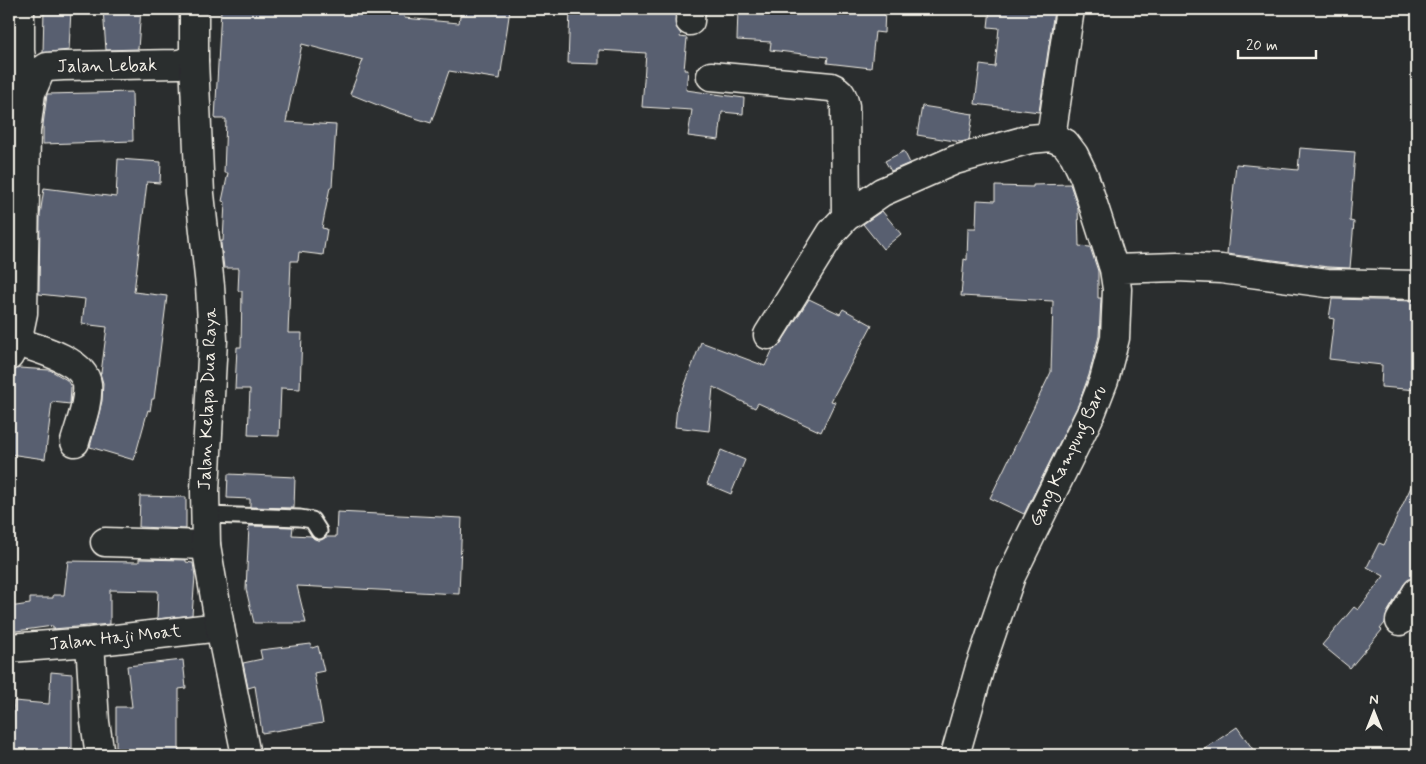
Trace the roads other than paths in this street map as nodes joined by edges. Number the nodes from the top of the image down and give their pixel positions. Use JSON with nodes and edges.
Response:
{"nodes":[{"id":1,"x":20,"y":9,"type":"edge"},
{"id":2,"x":194,"y":9,"type":"edge"},
{"id":3,"x":1070,"y":9,"type":"edge"},
{"id":4,"x":194,"y":61,"type":"junction"},
{"id":5,"x":711,"y":76,"type":"dead end"},
{"id":6,"x":31,"y":93,"type":"junction"},
{"id":7,"x":1052,"y":137,"type":"junction"},
{"id":8,"x":846,"y":217,"type":"junction"},
{"id":9,"x":16,"y":267,"type":"edge"},
{"id":10,"x":1114,"y":269,"type":"junction"},
{"id":11,"x":1417,"y":285,"type":"edge"},
{"id":12,"x":768,"y":335,"type":"dead end"},
{"id":13,"x":13,"y":349,"type":"edge"},
{"id":14,"x":75,"y":442,"type":"dead end"},
{"id":15,"x":206,"y":515,"type":"junction"},
{"id":16,"x":319,"y":530,"type":"dead end"},
{"id":17,"x":105,"y":542,"type":"dead end"},
{"id":18,"x":206,"y":545,"type":"junction"},
{"id":19,"x":1417,"y":592,"type":"edge"},
{"id":20,"x":1400,"y":621,"type":"dead end"},
{"id":21,"x":220,"y":626,"type":"junction"},
{"id":22,"x":90,"y":642,"type":"junction"},
{"id":23,"x":9,"y":648,"type":"edge"},
{"id":24,"x":100,"y":755,"type":"edge"},
{"id":25,"x":246,"y":755,"type":"edge"},
{"id":26,"x":955,"y":755,"type":"edge"}],
"edges":[{"from":1,"to":6,"type":"street"},
{"from":2,"to":4,"type":"street","name":"Jalan Kelapa Dua Raya"},
{"from":3,"to":7,"type":"street"},
{"from":4,"to":6,"type":"street","name":"Jalan Lebak"},
{"from":4,"to":15,"type":"street","name":"Jalan Kelapa Dua Raya"},
{"from":5,"to":8,"type":"street"},
{"from":6,"to":9,"type":"street","name":"Jalan Lebak"},
{"from":7,"to":8,"type":"street"},
{"from":7,"to":10,"type":"street","name":"Gang Kampung Baru"},
{"from":8,"to":12,"type":"street"},
{"from":9,"to":13,"type":"street","name":"Jalan Lebak"},
{"from":10,"to":11,"type":"street"},
{"from":10,"to":26,"type":"street","name":"Gang Kampung Baru"},
{"from":13,"to":14,"type":"street"},
{"from":15,"to":16,"type":"lane"},
{"from":15,"to":18,"type":"street","name":"Jalan Kelapa Dua Raya"},
{"from":17,"to":18,"type":"street"},
{"from":18,"to":21,"type":"street","name":"Jalan Kelapa Dua Raya"},
{"from":19,"to":20,"type":"street"},
{"from":21,"to":22,"type":"street","name":"Jalan Haji Moat"},
{"from":21,"to":25,"type":"street","name":"Jalan Kelapa Dua Raya"},
{"from":22,"to":23,"type":"street","name":"Jalan Haji Moat"},
{"from":22,"to":24,"type":"street"}]}
